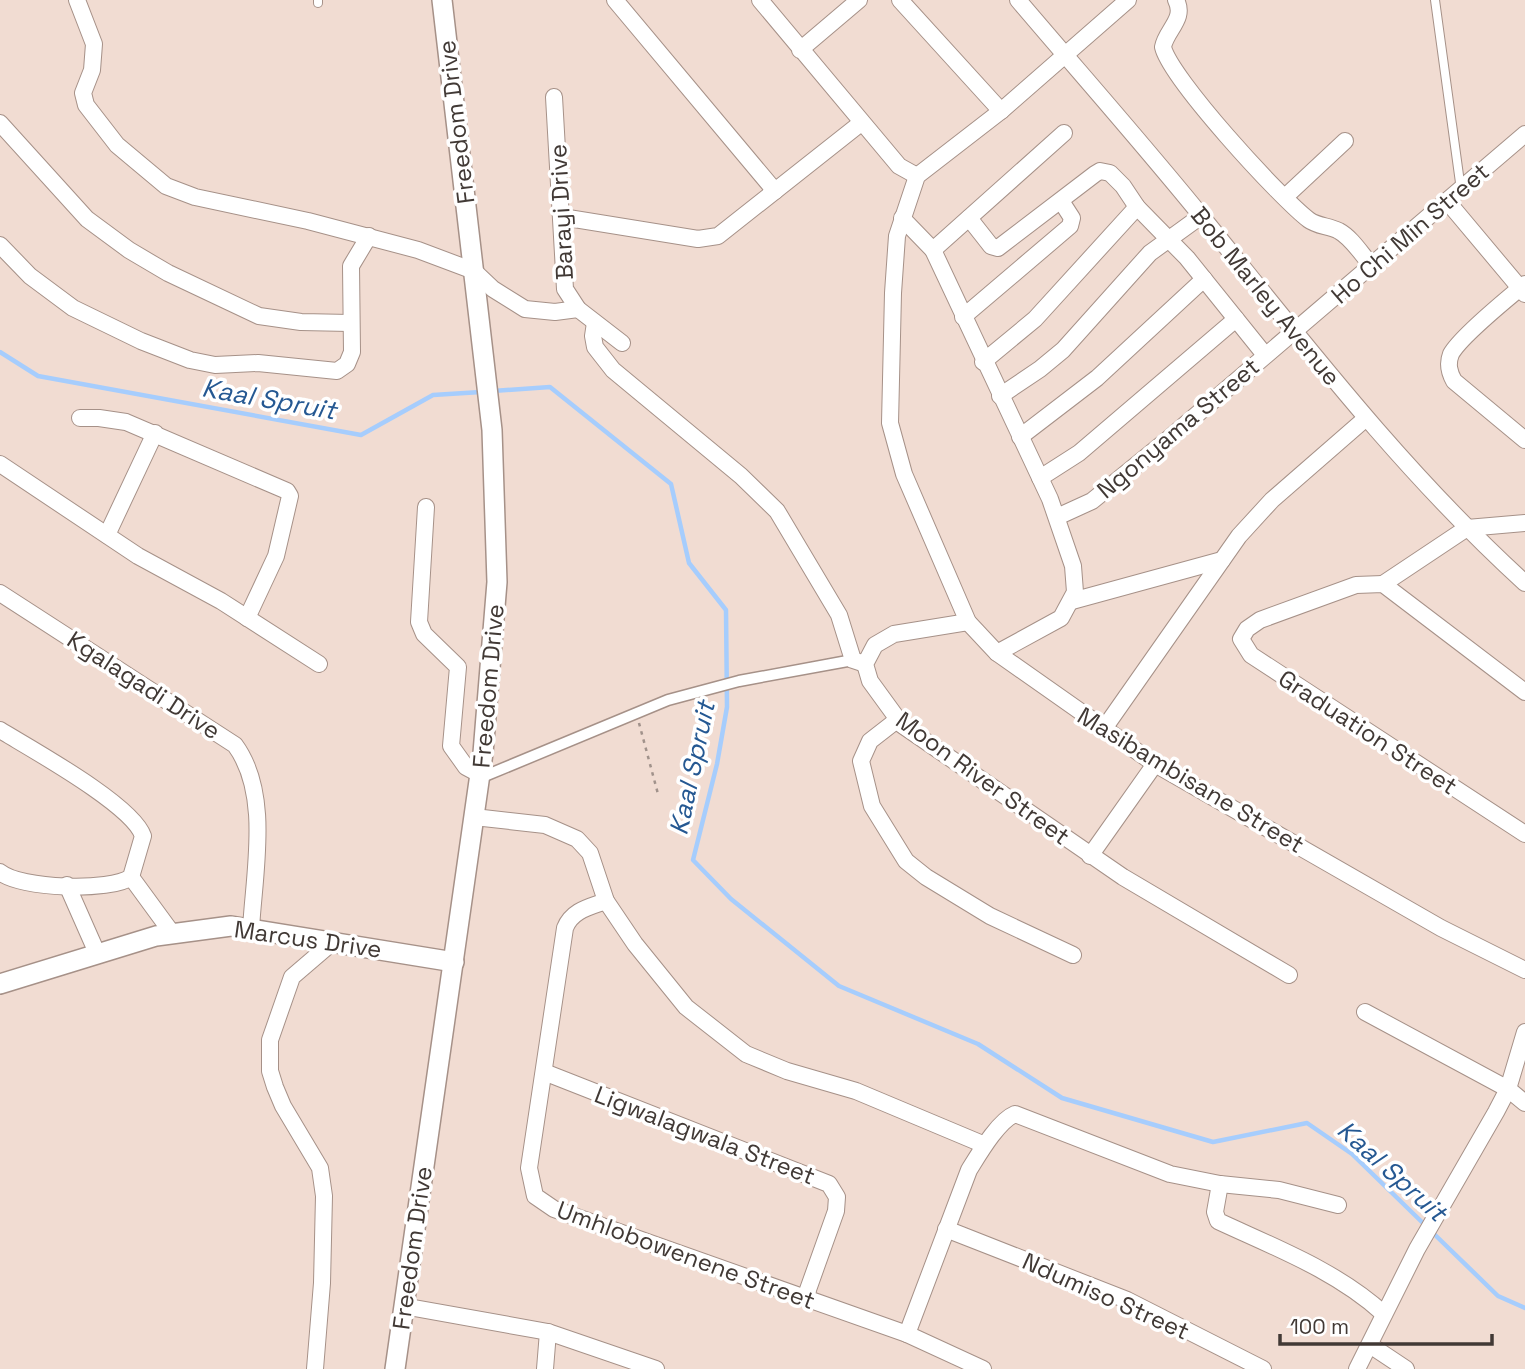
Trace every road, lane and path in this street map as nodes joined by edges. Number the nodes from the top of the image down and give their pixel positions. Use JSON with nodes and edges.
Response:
{"nodes":[{"id":1,"x":77,"y":0,"type":"edge"},
{"id":2,"x":442,"y":0,"type":"edge"},
{"id":3,"x":615,"y":0,"type":"edge"},
{"id":4,"x":760,"y":0,"type":"edge"},
{"id":5,"x":859,"y":0,"type":"edge"},
{"id":6,"x":900,"y":0,"type":"edge"},
{"id":7,"x":1018,"y":0,"type":"edge"},
{"id":8,"x":1128,"y":0,"type":"edge"},
{"id":9,"x":1176,"y":0,"type":"edge"},
{"id":10,"x":1435,"y":0,"type":"edge"},
{"id":11,"x":800,"y":50,"type":"junction"},
{"id":12,"x":1064,"y":54,"type":"junction"},
{"id":13,"x":554,"y":97,"type":"dead end"},
{"id":14,"x":1001,"y":111,"type":"junction"},
{"id":15,"x":0,"y":123,"type":"edge"},
{"id":16,"x":861,"y":123,"type":"junction"},
{"id":17,"x":1064,"y":133,"type":"dead end"},
{"id":18,"x":1525,"y":134,"type":"edge"},
{"id":19,"x":1345,"y":141,"type":"dead end"},
{"id":20,"x":917,"y":176,"type":"junction"},
{"id":21,"x":1461,"y":190,"type":"junction"},
{"id":22,"x":775,"y":191,"type":"junction"},
{"id":23,"x":1285,"y":197,"type":"junction"},
{"id":24,"x":1061,"y":201,"type":"junction"},
{"id":25,"x":1447,"y":201,"type":"junction"},
{"id":26,"x":1137,"y":207,"type":"junction"},
{"id":27,"x":1201,"y":216,"type":"junction"},
{"id":28,"x":562,"y":217,"type":"junction"},
{"id":29,"x":902,"y":218,"type":"junction"},
{"id":30,"x":969,"y":218,"type":"junction"},
{"id":31,"x":369,"y":236,"type":"junction"},
{"id":32,"x":1168,"y":241,"type":"junction"},
{"id":33,"x":0,"y":246,"type":"edge"},
{"id":34,"x":933,"y":250,"type":"junction"},
{"id":35,"x":1372,"y":266,"type":"junction"},
{"id":36,"x":474,"y":271,"type":"junction"},
{"id":37,"x":1204,"y":279,"type":"junction"},
{"id":38,"x":1523,"y":289,"type":"edge"},
{"id":39,"x":578,"y":309,"type":"junction"},
{"id":40,"x":964,"y":317,"type":"junction"},
{"id":41,"x":1236,"y":319,"type":"junction"},
{"id":42,"x":350,"y":323,"type":"junction"},
{"id":43,"x":595,"y":323,"type":"junction"},
{"id":44,"x":1294,"y":331,"type":"junction"},
{"id":45,"x":622,"y":343,"type":"dead end"},
{"id":46,"x":1265,"y":355,"type":"junction"},
{"id":47,"x":983,"y":362,"type":"junction"},
{"id":48,"x":1000,"y":396,"type":"junction"},
{"id":49,"x":80,"y":418,"type":"dead end"},
{"id":50,"x":1365,"y":419,"type":"junction"},
{"id":51,"x":155,"y":433,"type":"junction"},
{"id":52,"x":1020,"y":437,"type":"junction"},
{"id":53,"x":1525,"y":440,"type":"edge"},
{"id":54,"x":0,"y":464,"type":"edge"},
{"id":55,"x":1040,"y":478,"type":"junction"},
{"id":56,"x":426,"y":507,"type":"dead end"},
{"id":57,"x":1057,"y":517,"type":"junction"},
{"id":58,"x":1525,"y":523,"type":"edge"},
{"id":59,"x":1467,"y":528,"type":"junction"},
{"id":60,"x":107,"y":535,"type":"junction"},
{"id":61,"x":1222,"y":560,"type":"junction"},
{"id":62,"x":1525,"y":583,"type":"edge"},
{"id":63,"x":1383,"y":584,"type":"junction"},
{"id":64,"x":0,"y":593,"type":"edge"},
{"id":65,"x":1072,"y":601,"type":"junction"},
{"id":66,"x":247,"y":618,"type":"junction"},
{"id":67,"x":968,"y":622,"type":"junction"},
{"id":68,"x":997,"y":653,"type":"junction"},
{"id":69,"x":859,"y":662,"type":"junction"},
{"id":70,"x":319,"y":664,"type":"dead end"},
{"id":71,"x":1525,"y":692,"type":"edge"},
{"id":72,"x":636,"y":712,"type":"junction"},
{"id":73,"x":897,"y":720,"type":"junction"},
{"id":74,"x":0,"y":730,"type":"edge"},
{"id":75,"x":1103,"y":730,"type":"junction"},
{"id":76,"x":1155,"y":764,"type":"junction"},
{"id":77,"x":480,"y":776,"type":"junction"},
{"id":78,"x":658,"y":794,"type":"dead end"},
{"id":79,"x":474,"y":817,"type":"junction"},
{"id":80,"x":1523,"y":829,"type":"edge"},
{"id":81,"x":1090,"y":856,"type":"junction"},
{"id":82,"x":2,"y":876,"type":"edge"},
{"id":83,"x":131,"y":877,"type":"junction"},
{"id":84,"x":67,"y":885,"type":"junction"},
{"id":85,"x":606,"y":901,"type":"junction"},
{"id":86,"x":251,"y":929,"type":"junction"},
{"id":87,"x":172,"y":933,"type":"junction"},
{"id":88,"x":334,"y":941,"type":"junction"},
{"id":89,"x":97,"y":953,"type":"junction"},
{"id":90,"x":1073,"y":955,"type":"dead end"},
{"id":91,"x":454,"y":962,"type":"junction"},
{"id":92,"x":1525,"y":970,"type":"edge"},
{"id":93,"x":1289,"y":975,"type":"dead end"},
{"id":94,"x":0,"y":984,"type":"edge"},
{"id":95,"x":1365,"y":1012,"type":"dead end"},
{"id":96,"x":1525,"y":1032,"type":"edge"},
{"id":97,"x":544,"y":1072,"type":"junction"},
{"id":98,"x":1508,"y":1089,"type":"junction"},
{"id":99,"x":1525,"y":1103,"type":"edge"},
{"id":100,"x":981,"y":1150,"type":"junction"},
{"id":101,"x":1220,"y":1184,"type":"junction"},
{"id":102,"x":1338,"y":1205,"type":"dead end"},
{"id":103,"x":946,"y":1229,"type":"junction"},
{"id":104,"x":805,"y":1298,"type":"junction"},
{"id":105,"x":403,"y":1306,"type":"junction"},
{"id":106,"x":1384,"y":1314,"type":"junction"},
{"id":107,"x":548,"y":1332,"type":"junction"},
{"id":108,"x":907,"y":1334,"type":"junction"},
{"id":109,"x":1370,"y":1345,"type":"junction"},
{"id":110,"x":315,"y":1369,"type":"edge"},
{"id":111,"x":395,"y":1369,"type":"edge"},
{"id":112,"x":545,"y":1369,"type":"edge"},
{"id":113,"x":656,"y":1369,"type":"edge"},
{"id":114,"x":983,"y":1369,"type":"edge"},
{"id":115,"x":1263,"y":1369,"type":"edge"},
{"id":116,"x":1357,"y":1369,"type":"edge"},
{"id":117,"x":1406,"y":1369,"type":"edge"}],
"edges":[{"from":1,"to":31,"type":"street"},
{"from":2,"to":36,"type":"street","name":"Freedom Drive"},
{"from":3,"to":22,"type":"street"},
{"from":4,"to":11,"type":"street"},
{"from":5,"to":11,"type":"street"},
{"from":6,"to":14,"type":"street"},
{"from":7,"to":12,"type":"street","name":"Bob Marley Avenue"},
{"from":8,"to":12,"type":"street"},
{"from":9,"to":23,"type":"street"},
{"from":10,"to":21,"type":"lane"},
{"from":11,"to":16,"type":"street"},
{"from":12,"to":14,"type":"street"},
{"from":12,"to":27,"type":"street","name":"Bob Marley Avenue"},
{"from":13,"to":28,"type":"street","name":"Barayi Drive"},
{"from":14,"to":20,"type":"street"},
{"from":15,"to":42,"type":"street"},
{"from":16,"to":20,"type":"street"},
{"from":16,"to":22,"type":"street"},
{"from":17,"to":30,"type":"street"},
{"from":18,"to":21,"type":"street","name":"Ho Chi Min Street"},
{"from":19,"to":23,"type":"street"},
{"from":20,"to":29,"type":"street","name":"Masibambisane Street"},
{"from":21,"to":25,"type":"street","name":"Ho Chi Min Street"},
{"from":22,"to":28,"type":"street"},
{"from":23,"to":35,"type":"street"},
{"from":24,"to":26,"type":"street"},
{"from":24,"to":30,"type":"street"},
{"from":24,"to":40,"type":"street"},
{"from":25,"to":35,"type":"street","name":"Ho Chi Min Street"},
{"from":25,"to":38,"type":"street"},
{"from":26,"to":32,"type":"street"},
{"from":26,"to":47,"type":"street"},
{"from":27,"to":32,"type":"street"},
{"from":27,"to":44,"type":"street","name":"Bob Marley Avenue"},
{"from":28,"to":39,"type":"street","name":"Barayi Drive"},
{"from":29,"to":34,"type":"street"},
{"from":29,"to":67,"type":"street","name":"Masibambisane Street"},
{"from":30,"to":34,"type":"street"},
{"from":31,"to":36,"type":"street"},
{"from":31,"to":42,"type":"street"},
{"from":32,"to":37,"type":"street"},
{"from":32,"to":48,"type":"street"},
{"from":33,"to":42,"type":"street"},
{"from":34,"to":40,"type":"street"},
{"from":35,"to":44,"type":"street","name":"Ho Chi Min Street"},
{"from":36,"to":39,"type":"street"},
{"from":36,"to":77,"type":"street","name":"Freedom Drive"},
{"from":37,"to":41,"type":"street"},
{"from":37,"to":52,"type":"street"},
{"from":38,"to":53,"type":"street"},
{"from":39,"to":43,"type":"street","name":"Barayi Drive"},
{"from":40,"to":47,"type":"street"},
{"from":41,"to":46,"type":"street"},
{"from":41,"to":55,"type":"street"},
{"from":43,"to":45,"type":"street","name":"Barayi Drive"},
{"from":43,"to":69,"type":"street","name":"Moon River Street"},
{"from":44,"to":46,"type":"street","name":"Ngonyama Street"},
{"from":44,"to":50,"type":"street","name":"Bob Marley Avenue"},
{"from":46,"to":57,"type":"street","name":"Ngonyama Street"},
{"from":47,"to":48,"type":"street"},
{"from":48,"to":52,"type":"street"},
{"from":49,"to":51,"type":"street"},
{"from":50,"to":59,"type":"street","name":"Bob Marley Avenue"},
{"from":50,"to":61,"type":"street"},
{"from":51,"to":60,"type":"street"},
{"from":51,"to":66,"type":"street"},
{"from":52,"to":55,"type":"street"},
{"from":54,"to":60,"type":"street"},
{"from":55,"to":57,"type":"street"},
{"from":56,"to":77,"type":"street"},
{"from":57,"to":65,"type":"street"},
{"from":58,"to":59,"type":"street"},
{"from":59,"to":62,"type":"street","name":"Bob Marley Avenue"},
{"from":59,"to":63,"type":"street"},
{"from":60,"to":66,"type":"street"},
{"from":61,"to":65,"type":"street"},
{"from":61,"to":75,"type":"street"},
{"from":63,"to":71,"type":"street"},
{"from":63,"to":80,"type":"street","name":"Graduation Street"},
{"from":64,"to":86,"type":"street","name":"Kgalagadi Drive"},
{"from":65,"to":68,"type":"street"},
{"from":66,"to":70,"type":"street"},
{"from":67,"to":68,"type":"street","name":"Masibambisane Street"},
{"from":67,"to":69,"type":"street"},
{"from":68,"to":75,"type":"street","name":"Masibambisane Street"},
{"from":69,"to":72,"type":"street"},
{"from":69,"to":73,"type":"street","name":"Moon River Street"},
{"from":72,"to":77,"type":"street"},
{"from":72,"to":78,"type":"path"},
{"from":73,"to":81,"type":"street","name":"Moon River Street"},
{"from":73,"to":90,"type":"street"},
{"from":74,"to":83,"type":"street"},
{"from":75,"to":76,"type":"street","name":"Masibambisane Street"},
{"from":76,"to":81,"type":"street","name":"Moon River Street"},
{"from":76,"to":92,"type":"street","name":"Masibambisane Street"},
{"from":77,"to":79,"type":"street","name":"Freedom Drive"},
{"from":79,"to":85,"type":"street"},
{"from":79,"to":91,"type":"street","name":"Freedom Drive"},
{"from":81,"to":93,"type":"street"},
{"from":82,"to":84,"type":"street"},
{"from":83,"to":84,"type":"street"},
{"from":83,"to":87,"type":"street"},
{"from":84,"to":89,"type":"street"},
{"from":85,"to":97,"type":"street","name":"Umhlobowenene Street"},
{"from":85,"to":100,"type":"street"},
{"from":86,"to":87,"type":"street","name":"Marcus Drive"},
{"from":86,"to":88,"type":"street","name":"Marcus Drive"},
{"from":87,"to":89,"type":"street","name":"Marcus Drive"},
{"from":88,"to":91,"type":"street","name":"Marcus Drive"},
{"from":88,"to":110,"type":"street"},
{"from":89,"to":94,"type":"street","name":"Marcus Drive"},
{"from":91,"to":105,"type":"street","name":"Freedom Drive"},
{"from":95,"to":98,"type":"street"},
{"from":96,"to":98,"type":"street"},
{"from":97,"to":104,"type":"street","name":"Umhlobowenene Street"},
{"from":97,"to":104,"type":"street","name":"Ligwalagwala Street"},
{"from":98,"to":99,"type":"street"},
{"from":98,"to":106,"type":"street"},
{"from":100,"to":101,"type":"street"},
{"from":100,"to":103,"type":"street"},
{"from":101,"to":102,"type":"street"},
{"from":101,"to":106,"type":"street"},
{"from":103,"to":108,"type":"street"},
{"from":103,"to":115,"type":"street","name":"Ndumiso Street"},
{"from":104,"to":108,"type":"street","name":"Umhlobowenene Street"},
{"from":105,"to":107,"type":"street"},
{"from":105,"to":111,"type":"street","name":"Freedom Drive"},
{"from":106,"to":109,"type":"street"},
{"from":107,"to":112,"type":"street"},
{"from":107,"to":113,"type":"street"},
{"from":108,"to":114,"type":"street","name":"Umhlobowenene Street"},
{"from":109,"to":116,"type":"street"},
{"from":109,"to":117,"type":"street"}]}
